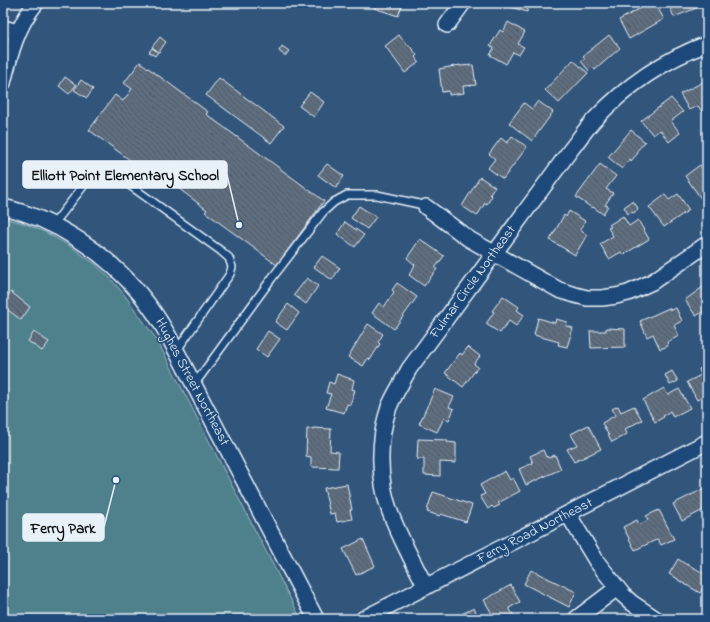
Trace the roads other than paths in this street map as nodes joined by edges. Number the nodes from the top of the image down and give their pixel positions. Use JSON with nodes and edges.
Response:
{"nodes":[{"id":1,"x":36,"y":3,"type":"edge"},
{"id":2,"x":463,"y":3,"type":"edge"},
{"id":3,"x":447,"y":25,"type":"dead end"},
{"id":4,"x":3,"y":28,"type":"edge"},
{"id":5,"x":18,"y":32,"type":"junction"},
{"id":6,"x":707,"y":44,"type":"edge"},
{"id":7,"x":3,"y":83,"type":"edge"},
{"id":8,"x":3,"y":207,"type":"edge"},
{"id":9,"x":426,"y":207,"type":"joint"},
{"id":10,"x":53,"y":225,"type":"junction"},
{"id":11,"x":707,"y":244,"type":"edge"},
{"id":12,"x":494,"y":253,"type":"junction"},
{"id":13,"x":177,"y":350,"type":"junction"},
{"id":14,"x":194,"y":385,"type":"junction"},
{"id":15,"x":707,"y":442,"type":"edge"},
{"id":16,"x":568,"y":514,"type":"junction"},
{"id":17,"x":426,"y":587,"type":"junction"},
{"id":18,"x":617,"y":588,"type":"junction"},
{"id":19,"x":316,"y":619,"type":"edge"},
{"id":20,"x":363,"y":619,"type":"edge"},
{"id":21,"x":576,"y":619,"type":"edge"},
{"id":22,"x":656,"y":619,"type":"edge"}],
"edges":[{"from":1,"to":5,"type":"street"},
{"from":2,"to":3,"type":"street"},
{"from":4,"to":5,"type":"street"},
{"from":5,"to":7,"type":"street"},
{"from":6,"to":12,"type":"street","name":"Fulmar Circle Northeast"},
{"from":8,"to":10,"type":"street","name":"Hughes Street Northeast"},
{"from":9,"to":12,"type":"street"},
{"from":9,"to":14,"type":"lane"},
{"from":10,"to":13,"type":"street","name":"Hughes Street Northeast"},
{"from":10,"to":13,"type":"lane"},
{"from":11,"to":12,"type":"street"},
{"from":12,"to":17,"type":"street","name":"Fulmar Circle Northeast"},
{"from":13,"to":14,"type":"street","name":"Hughes Street Northeast"},
{"from":14,"to":19,"type":"street","name":"Hughes Street Northeast"},
{"from":15,"to":16,"type":"street","name":"Ferry Road Northeast"},
{"from":16,"to":17,"type":"street","name":"Ferry Road Northeast"},
{"from":16,"to":18,"type":"street"},
{"from":17,"to":20,"type":"street","name":"Ferry Road Northeast"},
{"from":18,"to":21,"type":"street"},
{"from":18,"to":22,"type":"street"}]}
